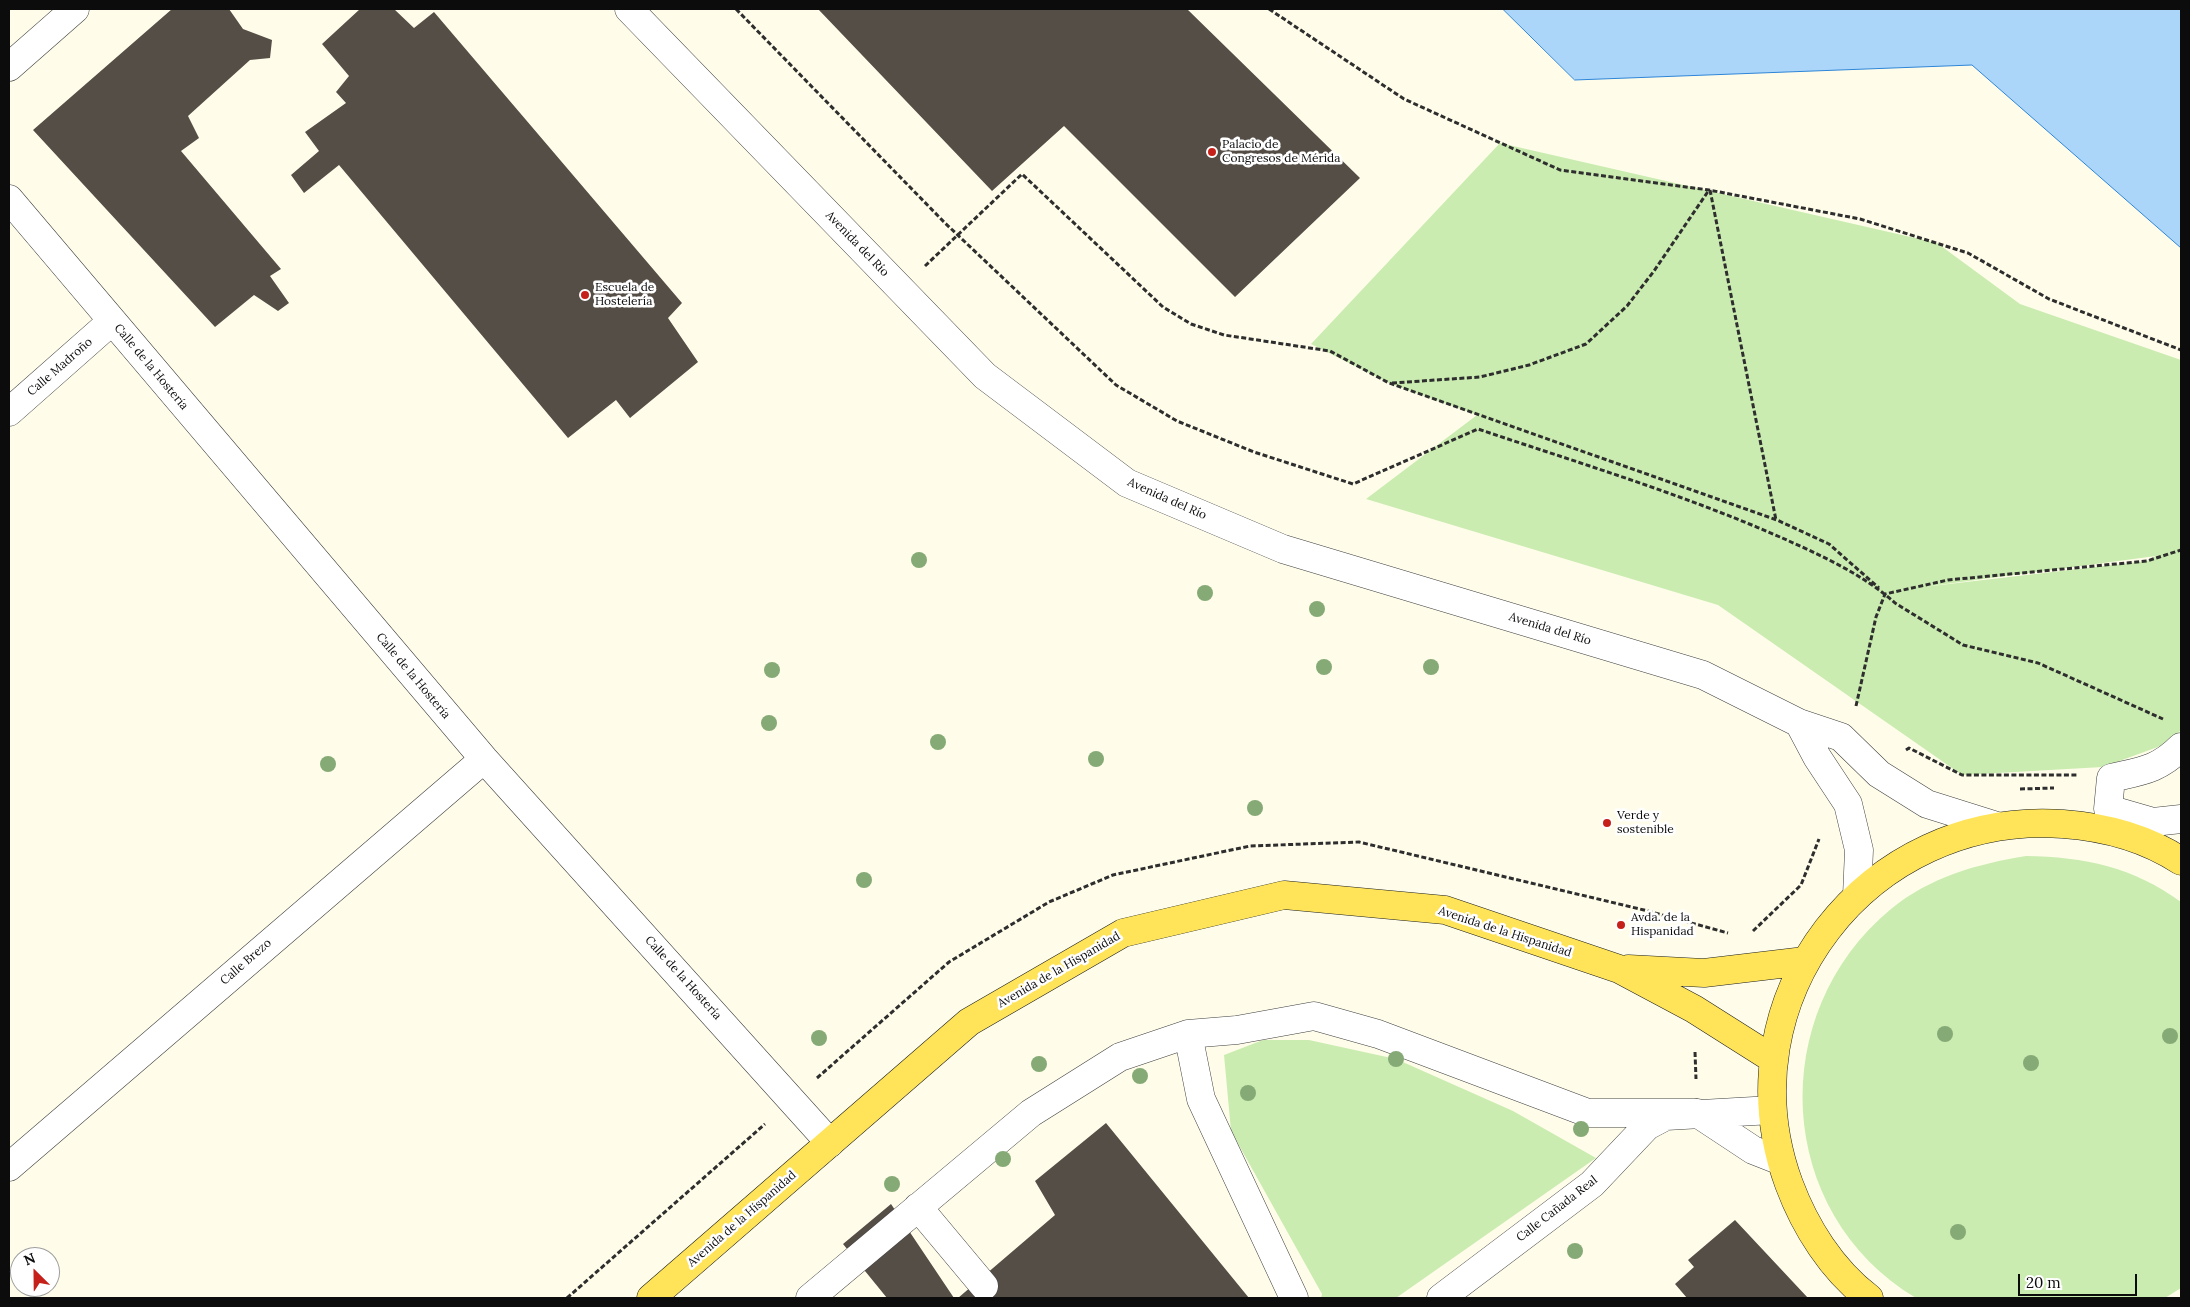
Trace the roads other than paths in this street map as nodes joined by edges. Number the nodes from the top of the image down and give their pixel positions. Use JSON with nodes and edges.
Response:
{"nodes":[{"id":1,"x":75,"y":9,"type":"edge"},
{"id":2,"x":629,"y":9,"type":"edge"},
{"id":3,"x":9,"y":67,"type":"edge"},
{"id":4,"x":9,"y":199,"type":"edge"},
{"id":5,"x":112,"y":321,"type":"junction"},
{"id":6,"x":9,"y":412,"type":"edge"},
{"id":7,"x":1799,"y":723,"type":"junction"},
{"id":8,"x":2177,"y":735,"type":"edge"},
{"id":9,"x":484,"y":759,"type":"junction"},
{"id":10,"x":2181,"y":819,"type":"edge"},
{"id":11,"x":1997,"y":826,"type":"junction"},
{"id":12,"x":2176,"y":852,"type":"edge"},
{"id":13,"x":1857,"y":896,"type":"junction"},
{"id":14,"x":1805,"y":962,"type":"junction"},
{"id":15,"x":1619,"y":969,"type":"junction"},
{"id":16,"x":1188,"y":1034,"type":"junction"},
{"id":17,"x":1774,"y":1059,"type":"junction"},
{"id":18,"x":1772,"y":1110,"type":"junction"},
{"id":19,"x":1697,"y":1113,"type":"junction"},
{"id":20,"x":830,"y":1143,"type":"junction"},
{"id":21,"x":1780,"y":1161,"type":"junction"},
{"id":22,"x":9,"y":1167,"type":"edge"},
{"id":23,"x":918,"y":1207,"type":"junction"},
{"id":24,"x":984,"y":1286,"type":"dead end"},
{"id":25,"x":651,"y":1298,"type":"edge"},
{"id":26,"x":810,"y":1298,"type":"edge"},
{"id":27,"x":1294,"y":1298,"type":"edge"},
{"id":28,"x":1442,"y":1298,"type":"edge"},
{"id":29,"x":1869,"y":1298,"type":"edge"}],
"edges":[{"from":1,"to":3,"type":"street"},
{"from":2,"to":7,"type":"street","name":"Avenida del Río"},
{"from":4,"to":5,"type":"street","name":"Calle de la Hostería"},
{"from":5,"to":6,"type":"street","name":"Calle Madroño"},
{"from":5,"to":9,"type":"street","name":"Calle de la Hostería"},
{"from":7,"to":11,"type":"street","name":"Avenida del Río"},
{"from":7,"to":13,"type":"street"},
{"from":8,"to":10,"type":"street"},
{"from":9,"to":20,"type":"street","name":"Calle de la Hostería"},
{"from":9,"to":22,"type":"street","name":"Calle Brezo"},
{"from":11,"to":12,"type":"main road"},
{"from":11,"to":13,"type":"main road"},
{"from":13,"to":14,"type":"main road"},
{"from":14,"to":15,"type":"main road","name":"Avenida de la Hispanidad"},
{"from":14,"to":17,"type":"main road"},
{"from":15,"to":17,"type":"main road","name":"Avenida de la Hispanidad"},
{"from":15,"to":20,"type":"main road","name":"Avenida de la Hispanidad"},
{"from":16,"to":19,"type":"street"},
{"from":16,"to":23,"type":"street"},
{"from":16,"to":27,"type":"street"},
{"from":17,"to":18,"type":"main road"},
{"from":18,"to":19,"type":"street","name":"Calle Cañada Real"},
{"from":18,"to":21,"type":"main road"},
{"from":19,"to":21,"type":"street"},
{"from":19,"to":28,"type":"street","name":"Calle Cañada Real"},
{"from":20,"to":25,"type":"main road","name":"Avenida de la Hispanidad"},
{"from":21,"to":29,"type":"main road"},
{"from":23,"to":24,"type":"street"},
{"from":23,"to":26,"type":"street"}]}
